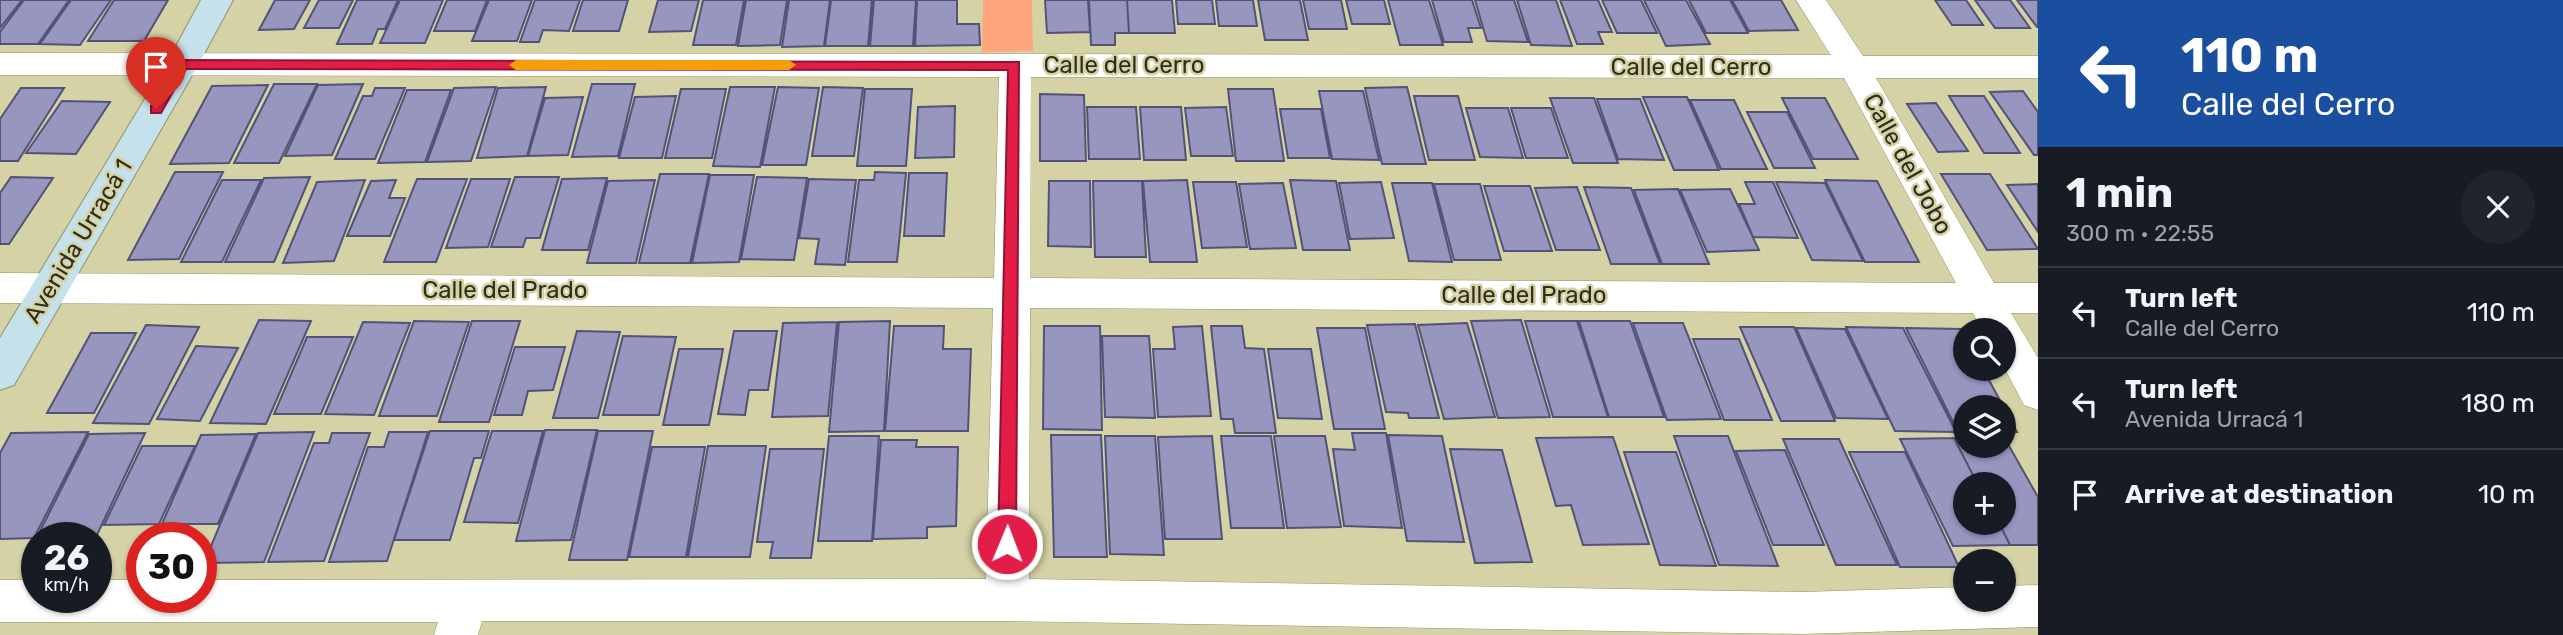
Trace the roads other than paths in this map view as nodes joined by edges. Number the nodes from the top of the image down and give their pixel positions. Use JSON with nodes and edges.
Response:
{"nodes":[{"id":1,"x":217,"y":0,"type":"edge"},
{"id":2,"x":1811,"y":0,"type":"edge"},
{"id":3,"x":0,"y":64,"type":"edge"},
{"id":4,"x":182,"y":65,"type":"junction"},
{"id":5,"x":1014,"y":65,"type":"junction"},
{"id":6,"x":1854,"y":67,"type":"junction"},
{"id":7,"x":2038,"y":67,"type":"edge"},
{"id":8,"x":52,"y":287,"type":"junction"},
{"id":9,"x":0,"y":288,"type":"edge"},
{"id":10,"x":1010,"y":292,"type":"junction"},
{"id":11,"x":1983,"y":297,"type":"junction"},
{"id":12,"x":2038,"y":298,"type":"edge"},
{"id":13,"x":1995,"y":318,"type":"edge"},
{"id":14,"x":2016,"y":355,"type":"edge"},
{"id":15,"x":0,"y":373,"type":"edge"},
{"id":16,"x":2038,"y":393,"type":"edge"},
{"id":17,"x":1007,"y":600,"type":"junction"},
{"id":18,"x":0,"y":601,"type":"edge"},
{"id":19,"x":2038,"y":606,"type":"edge"},
{"id":20,"x":461,"y":618,"type":"edge"}],
"edges":[{"from":1,"to":4,"type":"street","name":"Avenida Urracá 1"},
{"from":2,"to":6,"type":"street","name":"Calle del Jobo"},
{"from":3,"to":4,"type":"street","name":"Calle del Cerro"},
{"from":4,"to":5,"type":"street","name":"Calle del Cerro"},
{"from":4,"to":8,"type":"street","name":"Avenida Urracá 1"},
{"from":5,"to":6,"type":"street","name":"Calle del Cerro"},
{"from":5,"to":10,"type":"street"},
{"from":6,"to":7,"type":"street","name":"Calle del Cerro"},
{"from":6,"to":11,"type":"street","name":"Calle del Jobo"},
{"from":8,"to":9,"type":"street","name":"Calle del Prado"},
{"from":8,"to":10,"type":"street","name":"Calle del Prado"},
{"from":8,"to":15,"type":"street","name":"Avenida Urracá 1"},
{"from":10,"to":11,"type":"street","name":"Calle del Prado"},
{"from":10,"to":17,"type":"street"},
{"from":11,"to":12,"type":"street","name":"Calle del Prado"},
{"from":11,"to":13,"type":"street","name":"Calle del Jobo"},
{"from":14,"to":16,"type":"street","name":"Calle del Jobo"},
{"from":17,"to":19,"type":"street"},
{"from":17,"to":20,"type":"street"},
{"from":18,"to":20,"type":"street"}]}
